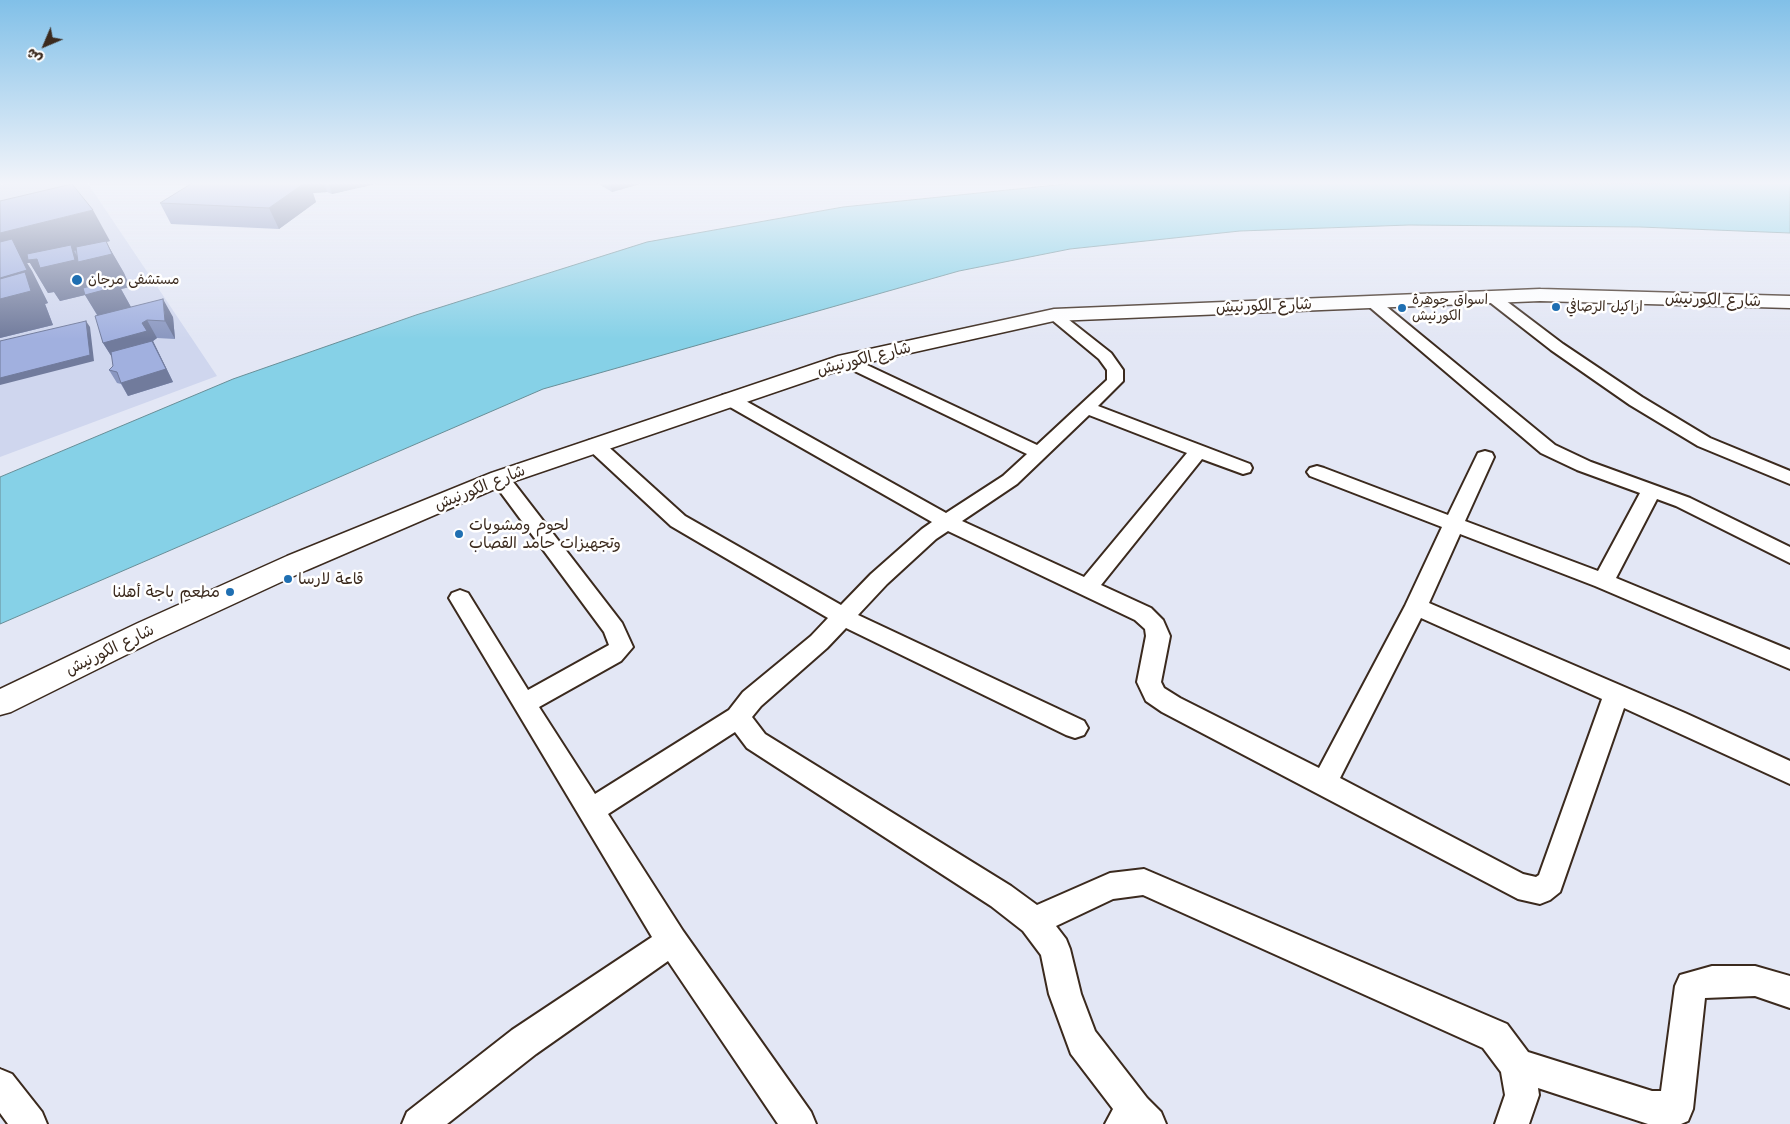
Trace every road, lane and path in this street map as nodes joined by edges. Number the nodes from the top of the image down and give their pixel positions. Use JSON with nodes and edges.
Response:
{"nodes":[{"id":1,"x":1492,"y":297,"type":"junction"},
{"id":2,"x":1371,"y":301,"type":"junction"},
{"id":3,"x":1790,"y":302,"type":"edge"},
{"id":4,"x":1054,"y":315,"type":"junction"},
{"id":5,"x":846,"y":361,"type":"junction"},
{"id":6,"x":729,"y":399,"type":"junction"},
{"id":7,"x":1087,"y":408,"type":"junction"},
{"id":8,"x":595,"y":445,"type":"junction"},
{"id":9,"x":1198,"y":452,"type":"junction"},
{"id":10,"x":1039,"y":454,"type":"junction"},
{"id":11,"x":1485,"y":457,"type":"dead end"},
{"id":12,"x":1243,"y":468,"type":"dead end"},
{"id":13,"x":1317,"y":472,"type":"dead end"},
{"id":14,"x":500,"y":478,"type":"junction"},
{"id":15,"x":1790,"y":478,"type":"edge"},
{"id":16,"x":1651,"y":491,"type":"junction"},
{"id":17,"x":947,"y":522,"type":"junction"},
{"id":18,"x":1454,"y":525,"type":"junction"},
{"id":19,"x":1790,"y":556,"type":"edge"},
{"id":20,"x":1603,"y":581,"type":"junction"},
{"id":21,"x":1088,"y":587,"type":"junction"},
{"id":22,"x":460,"y":598,"type":"dead end"},
{"id":23,"x":1416,"y":606,"type":"junction"},
{"id":24,"x":843,"y":618,"type":"junction"},
{"id":25,"x":1790,"y":660,"type":"edge"},
{"id":26,"x":1616,"y":695,"type":"junction"},
{"id":27,"x":0,"y":703,"type":"edge"},
{"id":28,"x":524,"y":704,"type":"junction"},
{"id":29,"x":738,"y":717,"type":"junction"},
{"id":30,"x":1075,"y":728,"type":"dead end"},
{"id":31,"x":1790,"y":773,"type":"edge"},
{"id":32,"x":1324,"y":783,"type":"junction"},
{"id":33,"x":590,"y":811,"type":"junction"},
{"id":34,"x":1034,"y":921,"type":"junction"},
{"id":35,"x":672,"y":942,"type":"junction"},
{"id":36,"x":1790,"y":992,"type":"edge"},
{"id":37,"x":1517,"y":1065,"type":"junction"},
{"id":38,"x":0,"y":1086,"type":"edge"},
{"id":39,"x":1136,"y":1119,"type":"edge"},
{"id":40,"x":30,"y":1124,"type":"edge"},
{"id":41,"x":419,"y":1124,"type":"edge"},
{"id":42,"x":799,"y":1124,"type":"edge"},
{"id":43,"x":1512,"y":1124,"type":"edge"}],
"edges":[{"from":1,"to":2,"type":"street","name":"شارع الكورنيش"},
{"from":1,"to":3,"type":"street","name":"شارع الكورنيش"},
{"from":1,"to":15,"type":"street"},
{"from":2,"to":4,"type":"street","name":"شارع الكورنيش"},
{"from":2,"to":16,"type":"street"},
{"from":4,"to":5,"type":"street","name":"شارع الكورنيش"},
{"from":4,"to":7,"type":"street"},
{"from":5,"to":6,"type":"street","name":"شارع الكورنيش"},
{"from":5,"to":10,"type":"street"},
{"from":6,"to":8,"type":"street","name":"شارع الكورنيش"},
{"from":6,"to":17,"type":"street"},
{"from":7,"to":9,"type":"street"},
{"from":7,"to":10,"type":"street"},
{"from":8,"to":14,"type":"street","name":"شارع الكورنيش"},
{"from":8,"to":24,"type":"street"},
{"from":9,"to":12,"type":"street"},
{"from":9,"to":21,"type":"street"},
{"from":10,"to":17,"type":"street"},
{"from":11,"to":18,"type":"street"},
{"from":13,"to":18,"type":"street"},
{"from":14,"to":27,"type":"street","name":"شارع الكورنيش"},
{"from":14,"to":28,"type":"street"},
{"from":16,"to":19,"type":"street"},
{"from":16,"to":20,"type":"street"},
{"from":17,"to":21,"type":"street"},
{"from":17,"to":24,"type":"street"},
{"from":18,"to":20,"type":"street"},
{"from":18,"to":23,"type":"street"},
{"from":20,"to":25,"type":"street"},
{"from":21,"to":32,"type":"street"},
{"from":22,"to":28,"type":"street"},
{"from":23,"to":26,"type":"street"},
{"from":23,"to":32,"type":"street"},
{"from":24,"to":29,"type":"street"},
{"from":24,"to":30,"type":"street"},
{"from":26,"to":31,"type":"street"},
{"from":26,"to":32,"type":"street"},
{"from":28,"to":33,"type":"street"},
{"from":29,"to":33,"type":"street"},
{"from":29,"to":34,"type":"street"},
{"from":33,"to":35,"type":"street"},
{"from":34,"to":37,"type":"street"},
{"from":34,"to":39,"type":"street"},
{"from":35,"to":41,"type":"street"},
{"from":35,"to":42,"type":"street"},
{"from":36,"to":37,"type":"street"},
{"from":37,"to":43,"type":"street"},
{"from":38,"to":40,"type":"street"}]}
